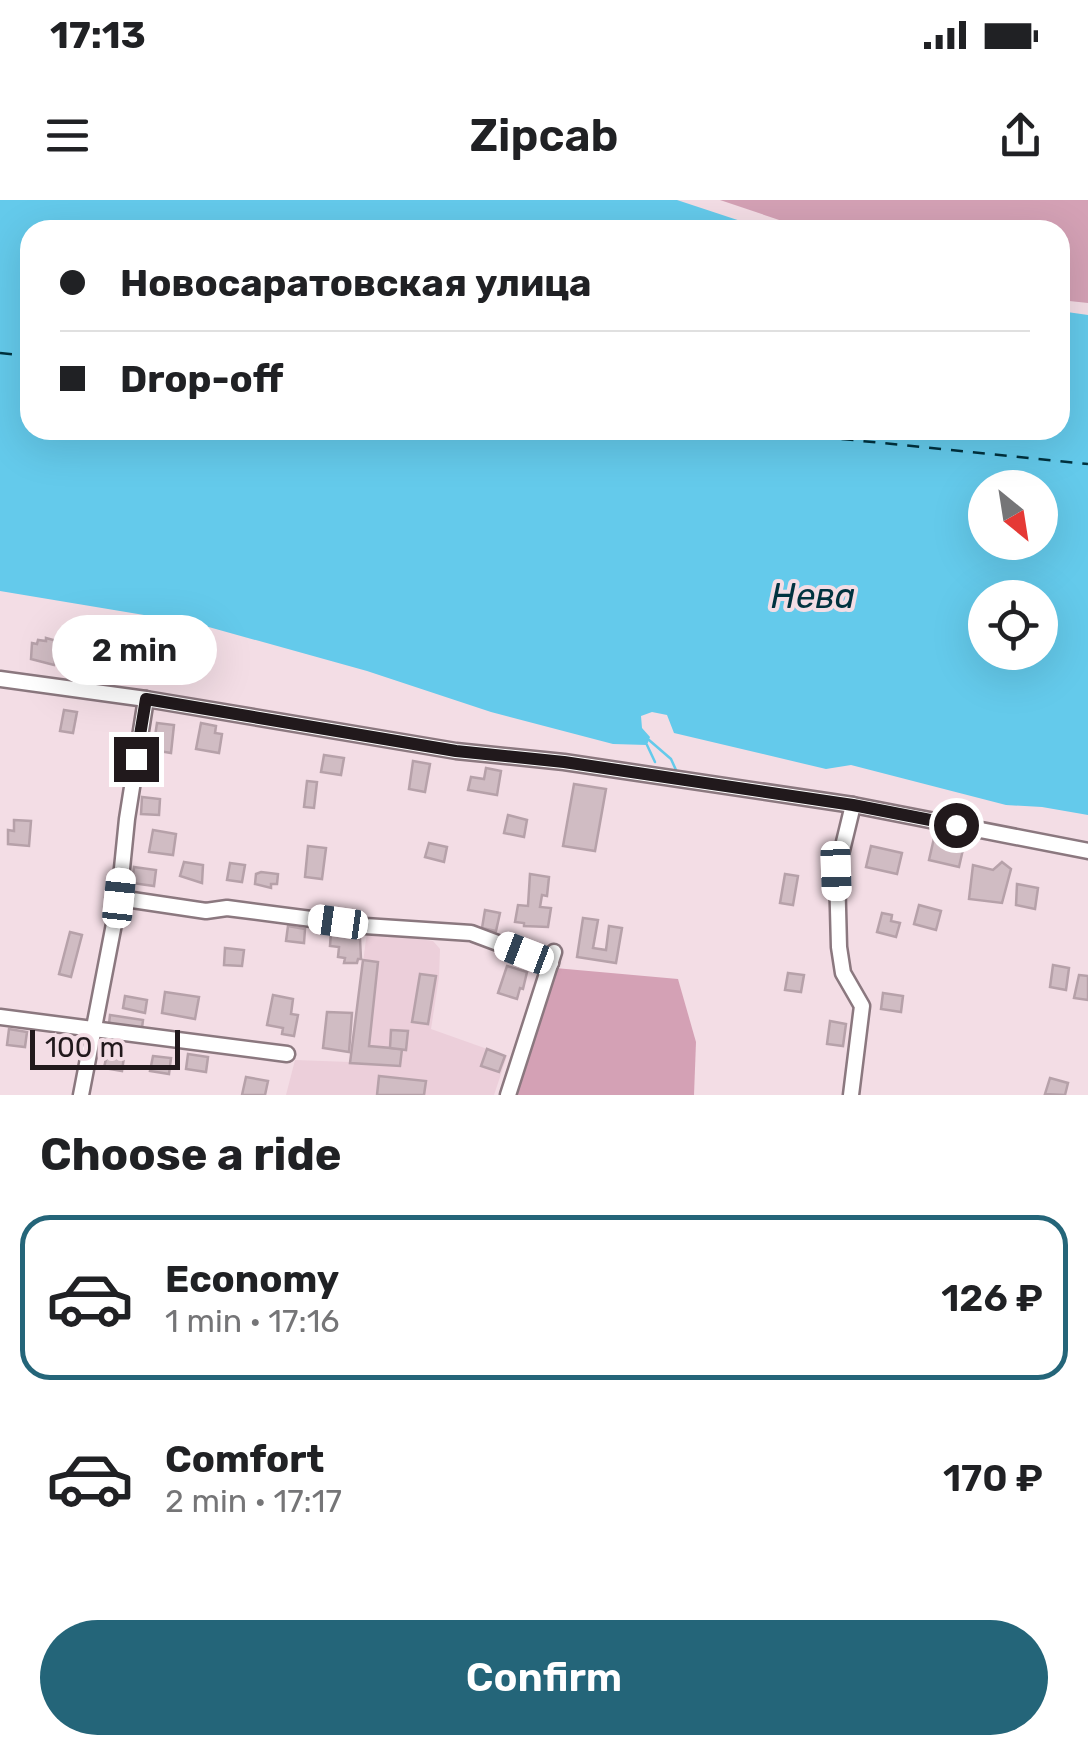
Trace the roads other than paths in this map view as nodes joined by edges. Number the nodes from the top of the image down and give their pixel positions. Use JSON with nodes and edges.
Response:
{"nodes":[{"id":1,"x":0,"y":679,"type":"edge"},
{"id":2,"x":146,"y":699,"type":"junction"},
{"id":3,"x":853,"y":805,"type":"junction"},
{"id":4,"x":1088,"y":852,"type":"edge"},
{"id":5,"x":119,"y":898,"type":"junction"},
{"id":6,"x":0,"y":1017,"type":"edge"},
{"id":7,"x":92,"y":1030,"type":"junction"},
{"id":8,"x":286,"y":1054,"type":"dead end"},
{"id":9,"x":81,"y":1095,"type":"edge"},
{"id":10,"x":508,"y":1095,"type":"edge"},
{"id":11,"x":851,"y":1095,"type":"edge"}],
"edges":[{"from":1,"to":2,"type":"street"},
{"from":2,"to":3,"type":"street"},
{"from":2,"to":5,"type":"street"},
{"from":3,"to":4,"type":"street"},
{"from":3,"to":11,"type":"street"},
{"from":5,"to":7,"type":"street"},
{"from":5,"to":10,"type":"street"},
{"from":6,"to":7,"type":"street"},
{"from":7,"to":8,"type":"street"},
{"from":7,"to":9,"type":"street"}]}
